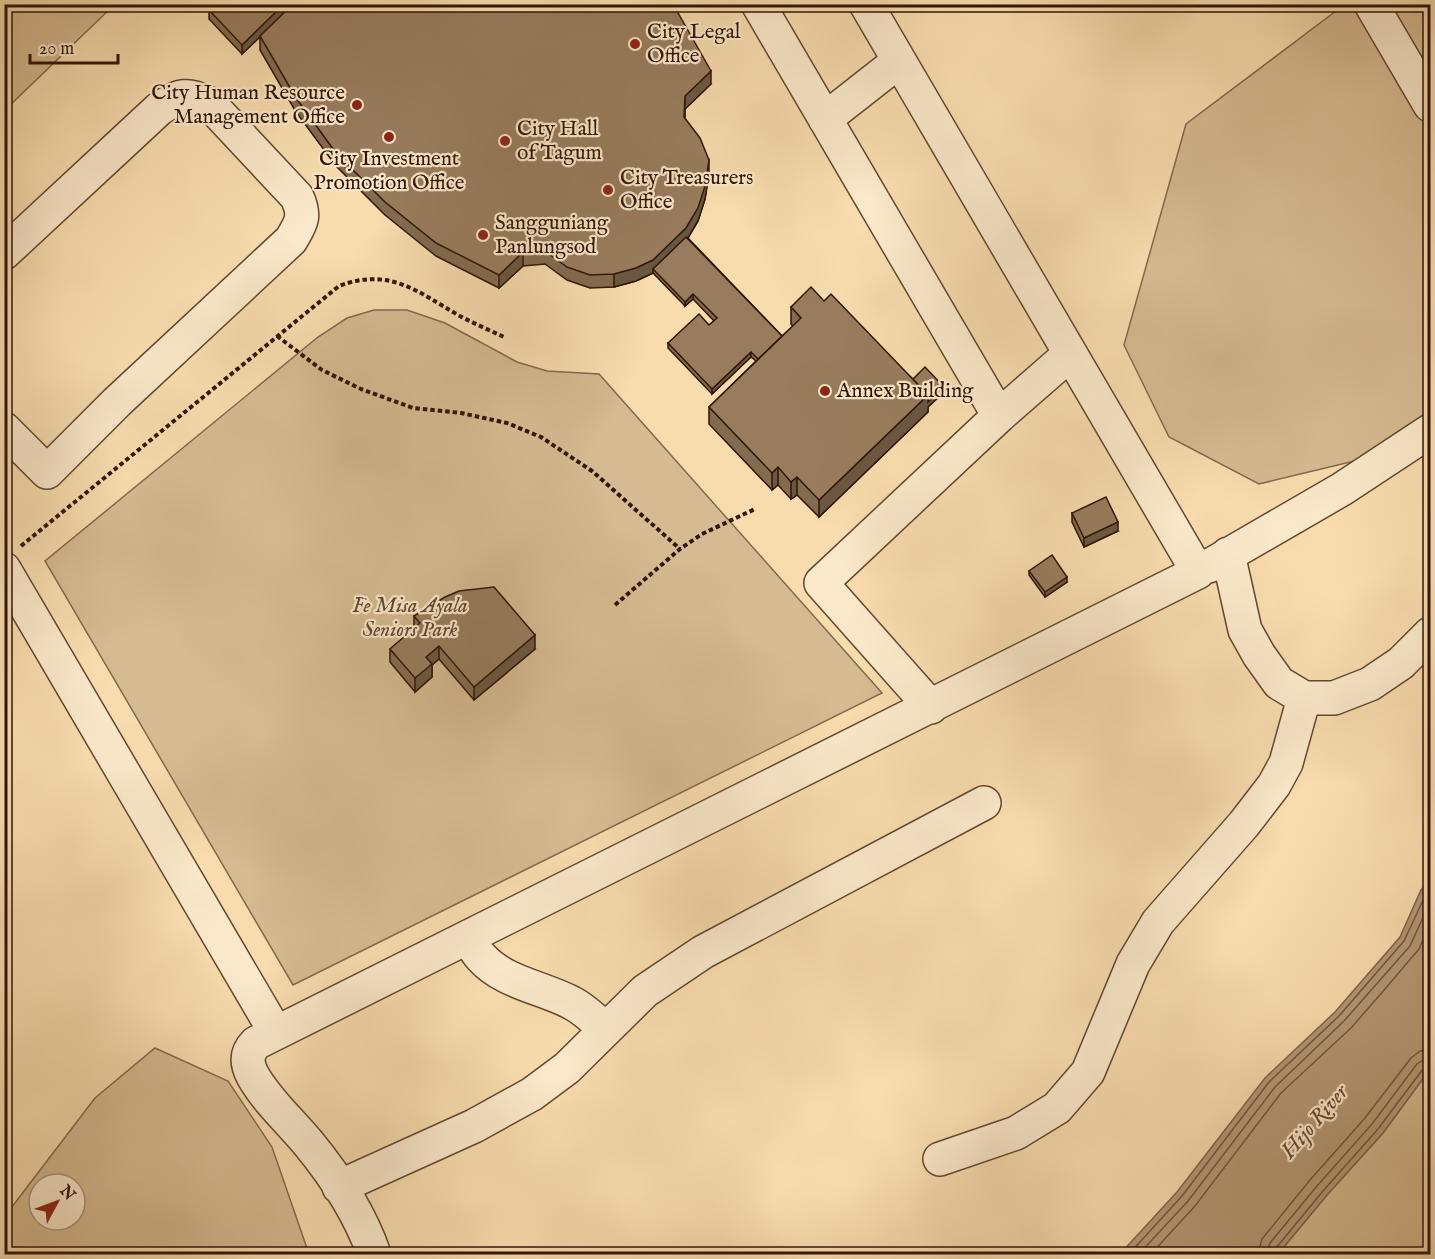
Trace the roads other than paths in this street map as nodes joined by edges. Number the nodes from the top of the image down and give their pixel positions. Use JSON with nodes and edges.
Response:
{"nodes":[{"id":1,"x":758,"y":4,"type":"edge"},
{"id":2,"x":866,"y":4,"type":"edge"},
{"id":3,"x":1371,"y":4,"type":"edge"},
{"id":4,"x":899,"y":61,"type":"junction"},
{"id":5,"x":1431,"y":105,"type":"edge"},
{"id":6,"x":825,"y":119,"type":"junction"},
{"id":7,"x":4,"y":253,"type":"edge"},
{"id":8,"x":1070,"y":354,"type":"junction"},
{"id":9,"x":999,"y":416,"type":"junction"},
{"id":10,"x":4,"y":429,"type":"edge"},
{"id":11,"x":1431,"y":431,"type":"edge"},
{"id":12,"x":1228,"y":554,"type":"junction"},
{"id":13,"x":9,"y":561,"type":"edge"},
{"id":14,"x":1198,"y":572,"type":"junction"},
{"id":15,"x":1431,"y":634,"type":"edge"},
{"id":16,"x":1304,"y":698,"type":"junction"},
{"id":17,"x":931,"y":706,"type":"junction"},
{"id":18,"x":984,"y":803,"type":"dead end"},
{"id":19,"x":468,"y":937,"type":"junction"},
{"id":20,"x":605,"y":1029,"type":"junction"},
{"id":21,"x":276,"y":1033,"type":"junction"},
{"id":22,"x":940,"y":1159,"type":"dead end"},
{"id":23,"x":339,"y":1187,"type":"junction"},
{"id":24,"x":374,"y":1254,"type":"edge"}],
"edges":[{"from":1,"to":6,"type":"street"},
{"from":2,"to":4,"type":"street"},
{"from":3,"to":5,"type":"street"},
{"from":4,"to":6,"type":"street"},
{"from":4,"to":8,"type":"street"},
{"from":6,"to":9,"type":"street"},
{"from":7,"to":10,"type":"street"},
{"from":8,"to":9,"type":"street"},
{"from":8,"to":14,"type":"street"},
{"from":9,"to":17,"type":"street"},
{"from":11,"to":12,"type":"street"},
{"from":12,"to":14,"type":"street"},
{"from":12,"to":16,"type":"street"},
{"from":13,"to":21,"type":"street"},
{"from":14,"to":17,"type":"street"},
{"from":15,"to":16,"type":"street"},
{"from":16,"to":22,"type":"street"},
{"from":17,"to":19,"type":"street"},
{"from":18,"to":20,"type":"street"},
{"from":19,"to":20,"type":"street"},
{"from":19,"to":21,"type":"street"},
{"from":20,"to":23,"type":"street"},
{"from":21,"to":23,"type":"street"},
{"from":23,"to":24,"type":"street"}]}
